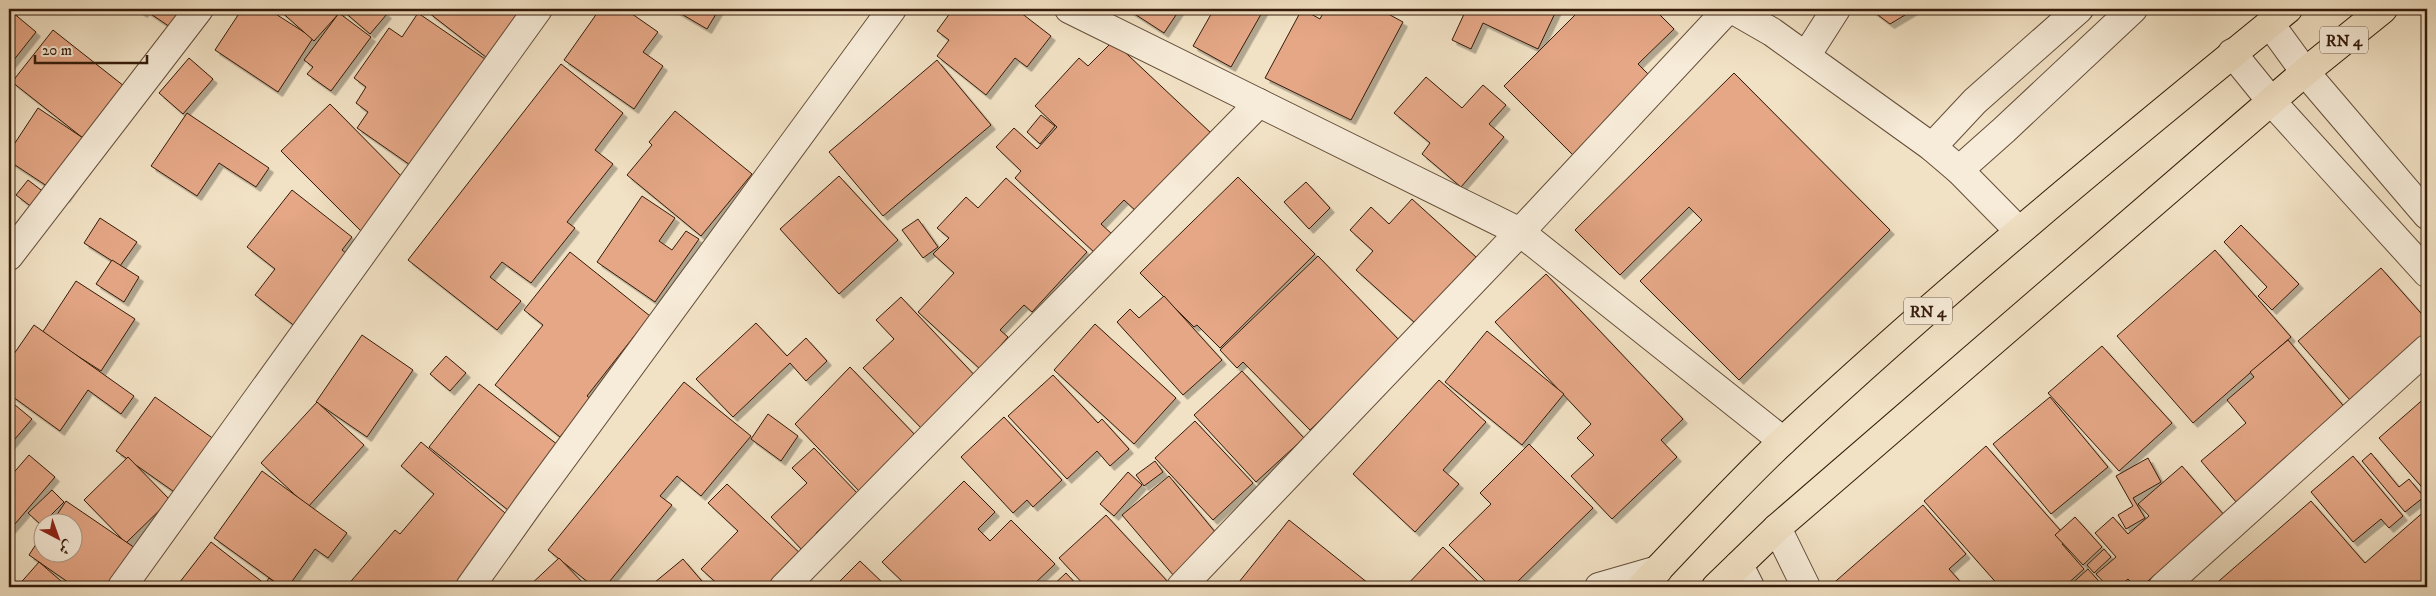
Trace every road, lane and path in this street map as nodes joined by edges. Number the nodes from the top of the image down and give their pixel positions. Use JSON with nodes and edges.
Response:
{"nodes":[{"id":1,"x":199,"y":9,"type":"edge"},
{"id":2,"x":538,"y":9,"type":"edge"},
{"id":3,"x":892,"y":9,"type":"edge"},
{"id":4,"x":1069,"y":9,"type":"edge"},
{"id":5,"x":1728,"y":9,"type":"edge"},
{"id":6,"x":1732,"y":9,"type":"edge"},
{"id":7,"x":1836,"y":9,"type":"edge"},
{"id":8,"x":2079,"y":9,"type":"edge"},
{"id":9,"x":2133,"y":9,"type":"edge"},
{"id":10,"x":2383,"y":9,"type":"edge"},
{"id":11,"x":2279,"y":16,"type":"edge"},
{"id":12,"x":2232,"y":53,"type":"junction"},
{"id":13,"x":1806,"y":56,"type":"junction"},
{"id":14,"x":2305,"y":72,"type":"junction"},
{"id":15,"x":2271,"y":101,"type":"junction"},
{"id":16,"x":1259,"y":103,"type":"junction"},
{"id":17,"x":1932,"y":147,"type":"junction"},
{"id":18,"x":1959,"y":170,"type":"junction"},
{"id":19,"x":2427,"y":215,"type":"edge"},
{"id":20,"x":2019,"y":231,"type":"junction"},
{"id":21,"x":1520,"y":232,"type":"junction"},
{"id":22,"x":9,"y":256,"type":"edge"},
{"id":23,"x":2427,"y":273,"type":"edge"},
{"id":24,"x":2427,"y":349,"type":"edge"},
{"id":25,"x":1783,"y":441,"type":"junction"},
{"id":26,"x":1777,"y":528,"type":"junction"},
{"id":27,"x":1745,"y":576,"type":"edge"},
{"id":28,"x":1650,"y":579,"type":"edge"},
{"id":29,"x":122,"y":587,"type":"edge"},
{"id":30,"x":470,"y":587,"type":"edge"},
{"id":31,"x":784,"y":587,"type":"edge"},
{"id":32,"x":1181,"y":587,"type":"edge"},
{"id":33,"x":1598,"y":587,"type":"edge"},
{"id":34,"x":1716,"y":587,"type":"edge"},
{"id":35,"x":1806,"y":587,"type":"edge"},
{"id":36,"x":2163,"y":587,"type":"edge"}],
"edges":[{"from":1,"to":22,"type":"street"},
{"from":2,"to":29,"type":"street"},
{"from":3,"to":30,"type":"street"},
{"from":4,"to":16,"type":"street"},
{"from":5,"to":21,"type":"street"},
{"from":6,"to":13,"type":"street"},
{"from":7,"to":13,"type":"street"},
{"from":8,"to":17,"type":"street"},
{"from":9,"to":18,"type":"street"},
{"from":10,"to":14,"type":"main road","number":"RN 4"},
{"from":11,"to":12,"type":"main road","number":"RN 4"},
{"from":11,"to":14,"type":"street"},
{"from":12,"to":15,"type":"street"},
{"from":12,"to":20,"type":"main road","number":"RN 4"},
{"from":13,"to":17,"type":"street"},
{"from":14,"to":15,"type":"main road","number":"RN 4"},
{"from":14,"to":19,"type":"street"},
{"from":15,"to":23,"type":"street"},
{"from":15,"to":26,"type":"main road","number":"RN 4"},
{"from":16,"to":21,"type":"street"},
{"from":16,"to":31,"type":"street"},
{"from":17,"to":18,"type":"street"},
{"from":18,"to":20,"type":"street"},
{"from":20,"to":25,"type":"main road","number":"RN 4"},
{"from":21,"to":25,"type":"street"},
{"from":21,"to":32,"type":"street"},
{"from":24,"to":36,"type":"street"},
{"from":25,"to":28,"type":"main road","number":"RN 4"},
{"from":26,"to":27,"type":"main road","number":"RN 4"},
{"from":26,"to":35,"type":"street"},
{"from":27,"to":34,"type":"main road","number":"RN 4"},
{"from":28,"to":33,"type":"street"}]}
